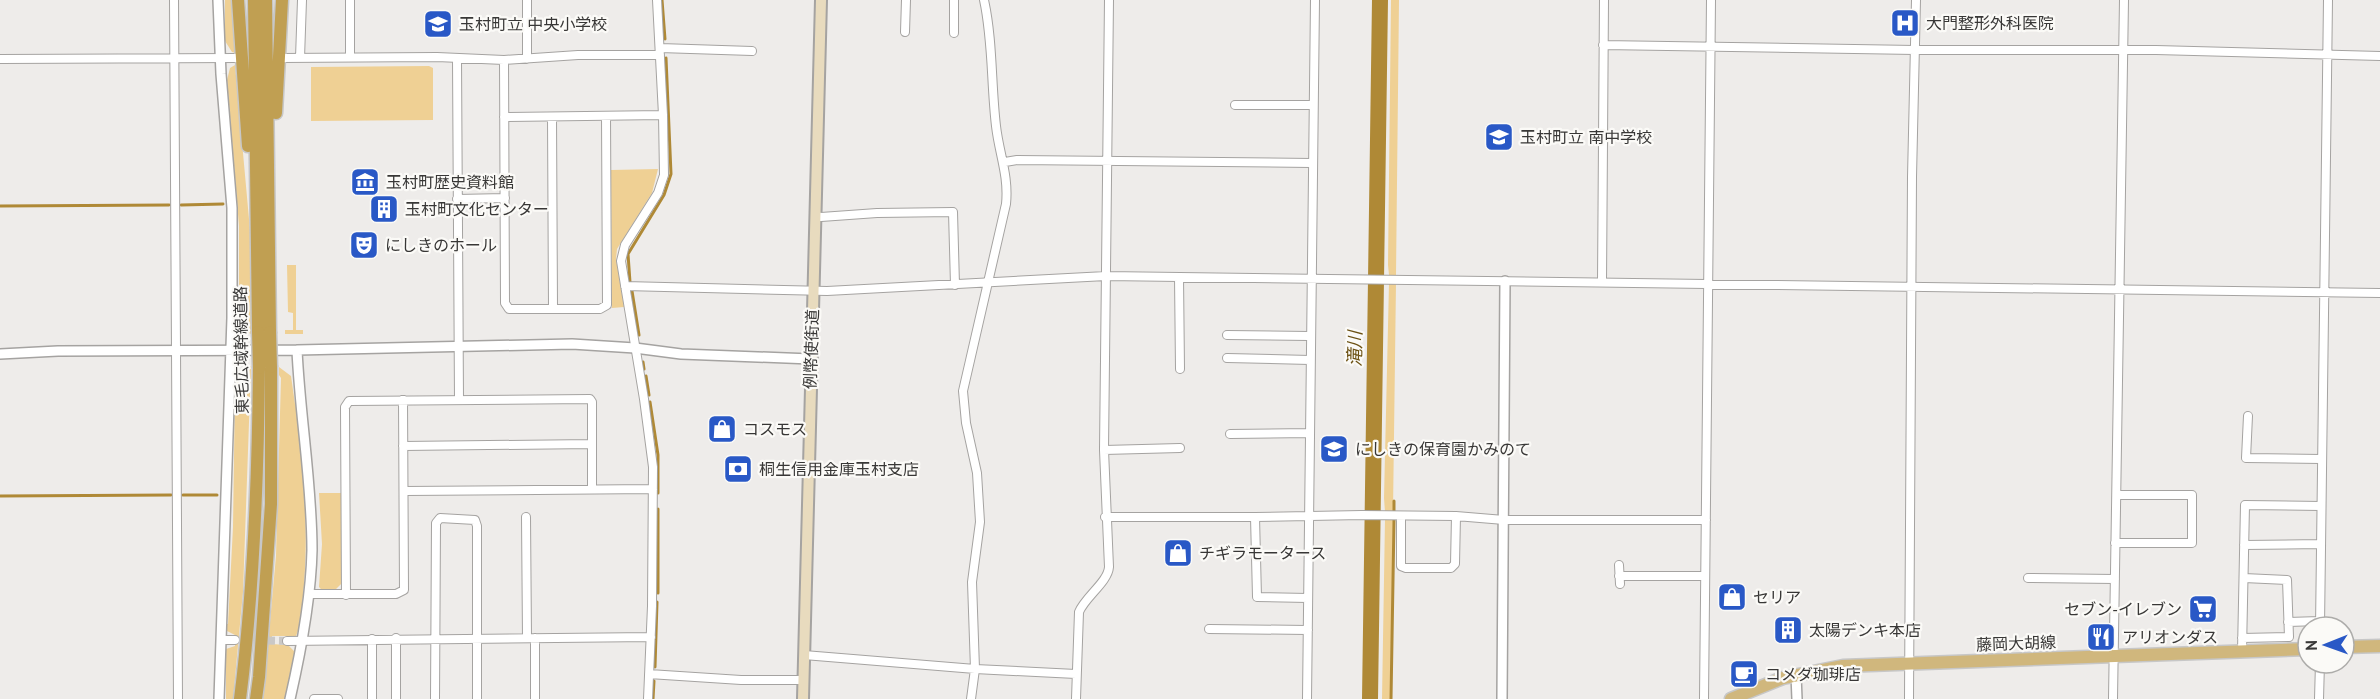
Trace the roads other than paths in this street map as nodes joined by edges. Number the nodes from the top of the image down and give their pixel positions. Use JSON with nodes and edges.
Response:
{"nodes":[{"id":1,"x":174,"y":0,"type":"edge"},
{"id":2,"x":218,"y":0,"type":"edge"},
{"id":3,"x":238,"y":0,"type":"edge"},
{"id":4,"x":254,"y":0,"type":"edge"},
{"id":5,"x":266,"y":0,"type":"edge"},
{"id":6,"x":282,"y":0,"type":"edge"},
{"id":7,"x":302,"y":0,"type":"edge"},
{"id":8,"x":350,"y":0,"type":"edge"},
{"id":9,"x":527,"y":0,"type":"edge"},
{"id":10,"x":657,"y":0,"type":"edge"},
{"id":11,"x":820,"y":0,"type":"edge"},
{"id":12,"x":906,"y":0,"type":"edge"},
{"id":13,"x":954,"y":0,"type":"edge"},
{"id":14,"x":984,"y":0,"type":"edge"},
{"id":15,"x":1109,"y":0,"type":"edge"},
{"id":16,"x":1315,"y":0,"type":"edge"},
{"id":17,"x":1604,"y":0,"type":"edge"},
{"id":18,"x":1712,"y":0,"type":"edge"},
{"id":19,"x":1916,"y":0,"type":"edge"},
{"id":20,"x":2124,"y":0,"type":"edge"},
{"id":21,"x":2328,"y":0,"type":"edge"},
{"id":22,"x":905,"y":32,"type":"dead end"},
{"id":23,"x":954,"y":33,"type":"dead end"},
{"id":24,"x":1603,"y":45,"type":"junction"},
{"id":25,"x":1711,"y":46,"type":"junction"},
{"id":26,"x":1915,"y":50,"type":"junction"},
{"id":27,"x":752,"y":51,"type":"dead end"},
{"id":28,"x":2121,"y":51,"type":"junction"},
{"id":29,"x":660,"y":52,"type":"junction"},
{"id":30,"x":2326,"y":55,"type":"junction"},
{"id":31,"x":2380,"y":56,"type":"edge"},
{"id":32,"x":350,"y":57,"type":"junction"},
{"id":33,"x":174,"y":58,"type":"junction"},
{"id":34,"x":221,"y":58,"type":"junction"},
{"id":35,"x":237,"y":58,"type":"dead end"},
{"id":36,"x":282,"y":58,"type":"dead end"},
{"id":37,"x":300,"y":58,"type":"junction"},
{"id":38,"x":0,"y":59,"type":"edge"},
{"id":39,"x":457,"y":59,"type":"junction"},
{"id":40,"x":527,"y":59,"type":"junction"},
{"id":41,"x":504,"y":60,"type":"junction"},
{"id":42,"x":1235,"y":105,"type":"dead end"},
{"id":43,"x":1313,"y":105,"type":"junction"},
{"id":44,"x":663,"y":115,"type":"junction"},
{"id":45,"x":606,"y":116,"type":"junction"},
{"id":46,"x":504,"y":117,"type":"junction"},
{"id":47,"x":552,"y":117,"type":"junction"},
{"id":48,"x":1005,"y":162,"type":"junction"},
{"id":49,"x":1107,"y":162,"type":"junction"},
{"id":50,"x":1312,"y":163,"type":"junction"},
{"id":51,"x":256,"y":194,"type":"junction"},
{"id":52,"x":269,"y":195,"type":"junction"},
{"id":53,"x":505,"y":198,"type":"junction"},
{"id":54,"x":457,"y":199,"type":"junction"},
{"id":55,"x":815,"y":216,"type":"junction"},
{"id":56,"x":1106,"y":276,"type":"junction"},
{"id":57,"x":1179,"y":278,"type":"junction"},
{"id":58,"x":1311,"y":278,"type":"junction"},
{"id":59,"x":1505,"y":281,"type":"junction"},
{"id":60,"x":1602,"y":282,"type":"junction"},
{"id":61,"x":1708,"y":283,"type":"junction"},
{"id":62,"x":987,"y":284,"type":"junction"},
{"id":63,"x":955,"y":285,"type":"junction"},
{"id":64,"x":625,"y":286,"type":"junction"},
{"id":65,"x":1912,"y":288,"type":"junction"},
{"id":66,"x":2119,"y":290,"type":"junction"},
{"id":67,"x":813,"y":291,"type":"junction"},
{"id":68,"x":2380,"y":293,"type":"edge"},
{"id":69,"x":2324,"y":294,"type":"junction"},
{"id":70,"x":553,"y":308,"type":"junction"},
{"id":71,"x":264,"y":332,"type":"junction"},
{"id":72,"x":1227,"y":335,"type":"dead end"},
{"id":73,"x":1310,"y":336,"type":"junction"},
{"id":74,"x":458,"y":345,"type":"junction"},
{"id":75,"x":635,"y":348,"type":"junction"},
{"id":76,"x":177,"y":350,"type":"junction"},
{"id":77,"x":230,"y":350,"type":"junction"},
{"id":78,"x":297,"y":350,"type":"junction"},
{"id":79,"x":0,"y":354,"type":"edge"},
{"id":80,"x":1227,"y":358,"type":"dead end"},
{"id":81,"x":811,"y":359,"type":"junction"},
{"id":82,"x":1310,"y":360,"type":"junction"},
{"id":83,"x":265,"y":367,"type":"junction"},
{"id":84,"x":1180,"y":369,"type":"dead end"},
{"id":85,"x":459,"y":399,"type":"junction"},
{"id":86,"x":403,"y":400,"type":"junction"},
{"id":87,"x":2248,"y":416,"type":"dead end"},
{"id":88,"x":1310,"y":433,"type":"junction"},
{"id":89,"x":1230,"y":434,"type":"dead end"},
{"id":90,"x":592,"y":444,"type":"junction"},
{"id":91,"x":403,"y":446,"type":"junction"},
{"id":92,"x":1180,"y":448,"type":"dead end"},
{"id":93,"x":1104,"y":450,"type":"junction"},
{"id":94,"x":2321,"y":459,"type":"junction"},
{"id":95,"x":592,"y":489,"type":"junction"},
{"id":96,"x":653,"y":489,"type":"junction"},
{"id":97,"x":404,"y":491,"type":"junction"},
{"id":98,"x":2117,"y":495,"type":"junction"},
{"id":99,"x":2321,"y":506,"type":"junction"},
{"id":100,"x":1308,"y":515,"type":"junction"},
{"id":101,"x":1401,"y":516,"type":"junction"},
{"id":102,"x":1456,"y":516,"type":"junction"},
{"id":103,"x":526,"y":517,"type":"dead end"},
{"id":104,"x":1105,"y":517,"type":"junction"},
{"id":105,"x":1256,"y":518,"type":"junction"},
{"id":106,"x":1504,"y":520,"type":"junction"},
{"id":107,"x":1706,"y":520,"type":"junction"},
{"id":108,"x":2115,"y":543,"type":"junction"},
{"id":109,"x":2320,"y":544,"type":"junction"},
{"id":110,"x":2244,"y":545,"type":"junction"},
{"id":111,"x":1619,"y":565,"type":"dead end"},
{"id":112,"x":1705,"y":576,"type":"junction"},
{"id":113,"x":2028,"y":578,"type":"dead end"},
{"id":114,"x":2244,"y":578,"type":"junction"},
{"id":115,"x":2115,"y":579,"type":"junction"},
{"id":116,"x":309,"y":594,"type":"junction"},
{"id":117,"x":346,"y":594,"type":"junction"},
{"id":118,"x":1308,"y":598,"type":"junction"},
{"id":119,"x":2320,"y":615,"type":"edge"},
{"id":120,"x":2288,"y":622,"type":"junction"},
{"id":121,"x":2296,"y":622,"type":"edge"},
{"id":122,"x":1209,"y":629,"type":"dead end"},
{"id":123,"x":1308,"y":630,"type":"junction"},
{"id":124,"x":651,"y":637,"type":"junction"},
{"id":125,"x":396,"y":638,"type":"junction"},
{"id":126,"x":435,"y":638,"type":"junction"},
{"id":127,"x":477,"y":638,"type":"junction"},
{"id":128,"x":531,"y":638,"type":"junction"},
{"id":129,"x":2242,"y":638,"type":"junction"},
{"id":130,"x":372,"y":639,"type":"junction"},
{"id":131,"x":221,"y":640,"type":"junction"},
{"id":132,"x":235,"y":640,"type":"tunnel mouth"},
{"id":133,"x":301,"y":640,"type":"junction"},
{"id":134,"x":287,"y":641,"type":"tunnel mouth"},
{"id":135,"x":2380,"y":646,"type":"edge"},
{"id":136,"x":2356,"y":647,"type":"edge"},
{"id":137,"x":2296,"y":649,"type":"edge"},
{"id":138,"x":2242,"y":651,"type":"junction"},
{"id":139,"x":804,"y":656,"type":"junction"},
{"id":140,"x":2114,"y":656,"type":"junction"},
{"id":141,"x":1910,"y":664,"type":"junction"},
{"id":142,"x":975,"y":669,"type":"junction"},
{"id":143,"x":649,"y":674,"type":"junction"},
{"id":144,"x":1076,"y":674,"type":"junction"},
{"id":145,"x":1796,"y":675,"type":"junction"},
{"id":146,"x":2319,"y":675,"type":"edge"},
{"id":147,"x":803,"y":680,"type":"junction"},
{"id":148,"x":178,"y":699,"type":"edge"},
{"id":149,"x":219,"y":699,"type":"edge"},
{"id":150,"x":240,"y":699,"type":"edge"},
{"id":151,"x":256,"y":699,"type":"edge"},
{"id":152,"x":292,"y":699,"type":"edge"},
{"id":153,"x":314,"y":699,"type":"edge"},
{"id":154,"x":338,"y":699,"type":"edge"},
{"id":155,"x":372,"y":699,"type":"edge"},
{"id":156,"x":396,"y":699,"type":"edge"},
{"id":157,"x":435,"y":699,"type":"edge"},
{"id":158,"x":477,"y":699,"type":"edge"},
{"id":159,"x":535,"y":699,"type":"edge"},
{"id":160,"x":648,"y":699,"type":"edge"},
{"id":161,"x":803,"y":699,"type":"edge"},
{"id":162,"x":971,"y":699,"type":"edge"},
{"id":163,"x":1076,"y":699,"type":"edge"},
{"id":164,"x":1306,"y":699,"type":"edge"},
{"id":165,"x":1502,"y":699,"type":"edge"},
{"id":166,"x":1704,"y":699,"type":"edge"},
{"id":167,"x":1731,"y":699,"type":"edge"},
{"id":168,"x":1797,"y":699,"type":"edge"},
{"id":169,"x":1910,"y":699,"type":"edge"},
{"id":170,"x":2113,"y":699,"type":"edge"},
{"id":171,"x":2319,"y":699,"type":"edge"}],
"edges":[{"from":1,"to":33,"type":"street"},
{"from":2,"to":34,"type":"street"},
{"from":3,"to":51,"type":"highway"},
{"from":4,"to":51,"type":"highway","name":"東毛広域幹線道路"},
{"from":5,"to":52,"type":"highway","name":"東毛広域幹線道路"},
{"from":6,"to":52,"type":"highway"},
{"from":7,"to":37,"type":"street"},
{"from":8,"to":32,"type":"street"},
{"from":9,"to":40,"type":"street"},
{"from":10,"to":29,"type":"street"},
{"from":11,"to":55,"type":"main road","name":"例幣使街道"},
{"from":12,"to":22,"type":"street"},
{"from":13,"to":23,"type":"street"},
{"from":14,"to":48,"type":"street"},
{"from":15,"to":49,"type":"street"},
{"from":16,"to":43,"type":"street"},
{"from":17,"to":24,"type":"street"},
{"from":18,"to":25,"type":"street"},
{"from":19,"to":26,"type":"street"},
{"from":20,"to":28,"type":"street"},
{"from":21,"to":30,"type":"street"},
{"from":24,"to":25,"type":"street"},
{"from":24,"to":60,"type":"street"},
{"from":25,"to":26,"type":"street"},
{"from":25,"to":61,"type":"street"},
{"from":26,"to":28,"type":"street"},
{"from":26,"to":65,"type":"street"},
{"from":27,"to":29,"type":"street"},
{"from":28,"to":30,"type":"street"},
{"from":28,"to":66,"type":"street"},
{"from":29,"to":40,"type":"street"},
{"from":29,"to":44,"type":"street"},
{"from":30,"to":31,"type":"street"},
{"from":30,"to":69,"type":"street"},
{"from":32,"to":37,"type":"street"},
{"from":32,"to":39,"type":"street"},
{"from":33,"to":34,"type":"street"},
{"from":33,"to":38,"type":"street"},
{"from":33,"to":76,"type":"street"},
{"from":34,"to":35,"type":"street"},
{"from":34,"to":77,"type":"street"},
{"from":36,"to":37,"type":"street"},
{"from":39,"to":41,"type":"street"},
{"from":39,"to":54,"type":"street"},
{"from":40,"to":41,"type":"street"},
{"from":41,"to":46,"type":"street"},
{"from":42,"to":43,"type":"street"},
{"from":43,"to":50,"type":"street"},
{"from":44,"to":45,"type":"street"},
{"from":44,"to":64,"type":"street"},
{"from":45,"to":47,"type":"street"},
{"from":45,"to":70,"type":"street"},
{"from":46,"to":47,"type":"street"},
{"from":46,"to":53,"type":"street"},
{"from":47,"to":70,"type":"street"},
{"from":48,"to":49,"type":"street"},
{"from":48,"to":62,"type":"street"},
{"from":49,"to":50,"type":"street"},
{"from":49,"to":56,"type":"street"},
{"from":50,"to":58,"type":"street"},
{"from":51,"to":71,"type":"highway","name":"東毛広域幹線道路"},
{"from":52,"to":71,"type":"highway","name":"東毛広域幹線道路"},
{"from":53,"to":54,"type":"street"},
{"from":53,"to":70,"type":"street"},
{"from":54,"to":74,"type":"street"},
{"from":55,"to":63,"type":"street"},
{"from":55,"to":67,"type":"main road","name":"例幣使街道"},
{"from":56,"to":57,"type":"street"},
{"from":56,"to":62,"type":"street"},
{"from":56,"to":93,"type":"street"},
{"from":57,"to":58,"type":"street"},
{"from":57,"to":84,"type":"street"},
{"from":58,"to":59,"type":"street"},
{"from":58,"to":73,"type":"street"},
{"from":59,"to":60,"type":"street"},
{"from":59,"to":106,"type":"street"},
{"from":60,"to":61,"type":"street"},
{"from":61,"to":65,"type":"street"},
{"from":61,"to":107,"type":"street"},
{"from":62,"to":63,"type":"street"},
{"from":62,"to":142,"type":"street"},
{"from":63,"to":67,"type":"street"},
{"from":64,"to":67,"type":"street"},
{"from":64,"to":75,"type":"street"},
{"from":65,"to":66,"type":"street"},
{"from":65,"to":141,"type":"street"},
{"from":66,"to":69,"type":"street"},
{"from":66,"to":98,"type":"street"},
{"from":67,"to":81,"type":"main road","name":"例幣使街道"},
{"from":68,"to":69,"type":"street"},
{"from":69,"to":94,"type":"street"},
{"from":71,"to":83,"type":"highway","name":"東毛広域幹線道路","bridge":true},
{"from":72,"to":73,"type":"street"},
{"from":73,"to":82,"type":"street"},
{"from":74,"to":75,"type":"street"},
{"from":74,"to":78,"type":"street"},
{"from":74,"to":85,"type":"street"},
{"from":75,"to":81,"type":"street"},
{"from":75,"to":96,"type":"street"},
{"from":76,"to":77,"type":"street"},
{"from":76,"to":79,"type":"street"},
{"from":76,"to":148,"type":"street"},
{"from":77,"to":78,"type":"street"},
{"from":77,"to":131,"type":"street"},
{"from":78,"to":116,"type":"street"},
{"from":80,"to":82,"type":"street"},
{"from":81,"to":139,"type":"main road","name":"例幣使街道"},
{"from":82,"to":88,"type":"street"},
{"from":83,"to":150,"type":"highway","name":"東毛広域幹線道路"},
{"from":83,"to":151,"type":"highway","name":"東毛広域幹線道路"},
{"from":85,"to":86,"type":"street"},
{"from":85,"to":90,"type":"street"},
{"from":86,"to":91,"type":"street"},
{"from":86,"to":117,"type":"street"},
{"from":87,"to":94,"type":"street"},
{"from":88,"to":89,"type":"street"},
{"from":88,"to":100,"type":"street"},
{"from":90,"to":91,"type":"street"},
{"from":90,"to":95,"type":"street"},
{"from":91,"to":97,"type":"street"},
{"from":92,"to":93,"type":"street"},
{"from":93,"to":104,"type":"street"},
{"from":94,"to":99,"type":"street"},
{"from":95,"to":96,"type":"street"},
{"from":95,"to":97,"type":"street"},
{"from":96,"to":124,"type":"street"},
{"from":97,"to":117,"type":"street"},
{"from":98,"to":108,"type":"street"},
{"from":98,"to":108,"type":"street"},
{"from":99,"to":109,"type":"street"},
{"from":99,"to":110,"type":"street"},
{"from":100,"to":101,"type":"street"},
{"from":100,"to":105,"type":"street"},
{"from":100,"to":118,"type":"street"},
{"from":101,"to":102,"type":"street"},
{"from":101,"to":102,"type":"street"},
{"from":102,"to":106,"type":"street"},
{"from":103,"to":128,"type":"street"},
{"from":104,"to":105,"type":"street"},
{"from":104,"to":144,"type":"street"},
{"from":105,"to":118,"type":"street"},
{"from":106,"to":107,"type":"street"},
{"from":106,"to":165,"type":"street"},
{"from":107,"to":112,"type":"street"},
{"from":108,"to":115,"type":"street"},
{"from":109,"to":110,"type":"street"},
{"from":109,"to":119,"type":"street"},
{"from":110,"to":114,"type":"street"},
{"from":111,"to":112,"type":"street"},
{"from":112,"to":166,"type":"street"},
{"from":113,"to":115,"type":"street"},
{"from":114,"to":120,"type":"street"},
{"from":114,"to":129,"type":"street"},
{"from":115,"to":140,"type":"street"},
{"from":116,"to":117,"type":"street"},
{"from":116,"to":133,"type":"street"},
{"from":118,"to":123,"type":"street"},
{"from":120,"to":121,"type":"street"},
{"from":120,"to":129,"type":"street"},
{"from":122,"to":123,"type":"street"},
{"from":123,"to":164,"type":"street"},
{"from":124,"to":128,"type":"street"},
{"from":124,"to":143,"type":"street"},
{"from":125,"to":126,"type":"street"},
{"from":125,"to":130,"type":"street"},
{"from":125,"to":156,"type":"street"},
{"from":126,"to":127,"type":"street"},
{"from":126,"to":127,"type":"street"},
{"from":126,"to":157,"type":"street"},
{"from":127,"to":128,"type":"street"},
{"from":127,"to":158,"type":"street"},
{"from":128,"to":159,"type":"street"},
{"from":129,"to":138,"type":"street"},
{"from":130,"to":133,"type":"street"},
{"from":130,"to":155,"type":"street"},
{"from":131,"to":132,"type":"street"},
{"from":131,"to":149,"type":"street"},
{"from":133,"to":134,"type":"street"},
{"from":133,"to":152,"type":"street"},
{"from":135,"to":136,"type":"main road"},
{"from":137,"to":138,"type":"main road","name":"藤岡大胡線"},
{"from":138,"to":140,"type":"main road","name":"藤岡大胡線"},
{"from":139,"to":142,"type":"street"},
{"from":139,"to":147,"type":"main road","name":"例幣使街道"},
{"from":140,"to":141,"type":"main road","name":"藤岡大胡線"},
{"from":140,"to":170,"type":"street"},
{"from":141,"to":145,"type":"main road","name":"藤岡大胡線"},
{"from":141,"to":169,"type":"street"},
{"from":142,"to":144,"type":"street"},
{"from":142,"to":162,"type":"street"},
{"from":143,"to":147,"type":"street"},
{"from":143,"to":160,"type":"street"},
{"from":144,"to":163,"type":"street"},
{"from":145,"to":167,"type":"main road","name":"藤岡大胡線"},
{"from":145,"to":168,"type":"street"},
{"from":146,"to":171,"type":"street"},
{"from":147,"to":161,"type":"main road","name":"例幣使街道"},
{"from":153,"to":154,"type":"street"}]}
